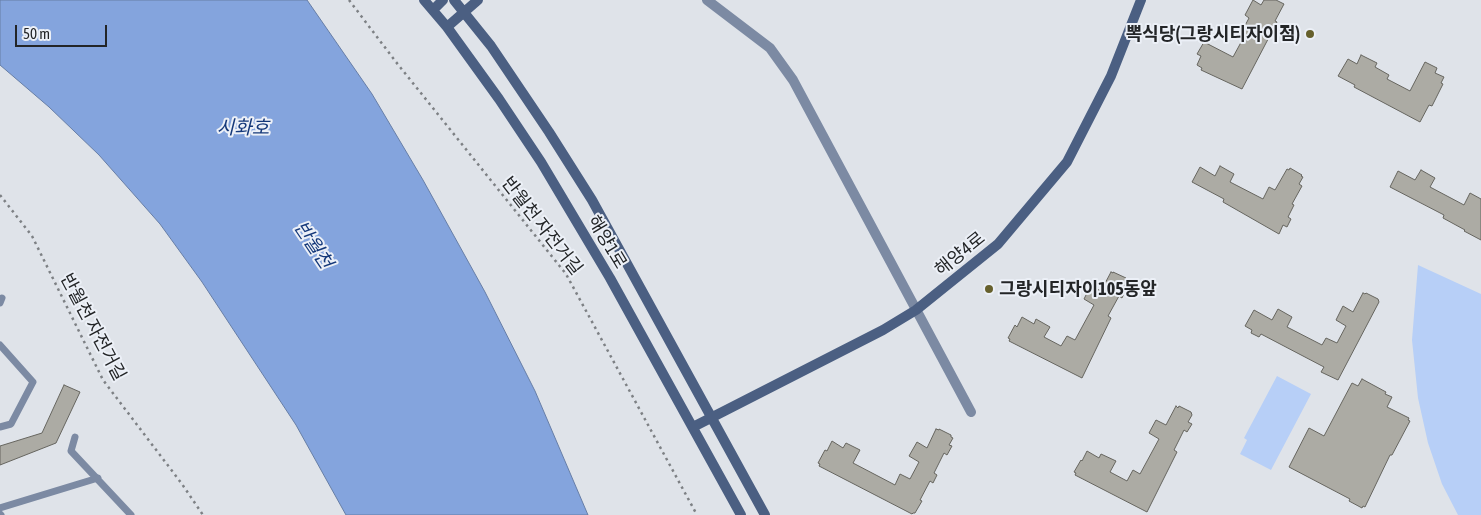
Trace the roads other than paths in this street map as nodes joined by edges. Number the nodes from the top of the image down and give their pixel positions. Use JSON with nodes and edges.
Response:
{"nodes":[{"id":1,"x":424,"y":0,"type":"edge"},
{"id":2,"x":443,"y":0,"type":"edge"},
{"id":3,"x":454,"y":0,"type":"edge"},
{"id":4,"x":478,"y":0,"type":"edge"},
{"id":5,"x":707,"y":0,"type":"edge"},
{"id":6,"x":1141,"y":0,"type":"edge"},
{"id":7,"x":433,"y":10,"type":"junction"},
{"id":8,"x":464,"y":12,"type":"junction"},
{"id":9,"x":447,"y":27,"type":"junction"},
{"id":10,"x":916,"y":310,"type":"junction"},
{"id":11,"x":0,"y":345,"type":"edge"},
{"id":12,"x":971,"y":412,"type":"dead end"},
{"id":13,"x":712,"y":417,"type":"junction"},
{"id":14,"x":0,"y":427,"type":"edge"},
{"id":15,"x":693,"y":427,"type":"junction"},
{"id":16,"x":75,"y":437,"type":"dead end"},
{"id":17,"x":98,"y":478,"type":"junction"},
{"id":18,"x":0,"y":508,"type":"edge"},
{"id":19,"x":131,"y":515,"type":"edge"},
{"id":20,"x":741,"y":515,"type":"edge"},
{"id":21,"x":765,"y":515,"type":"edge"}],
"edges":[{"from":1,"to":7,"type":"street","name":"해양1로"},
{"from":2,"to":7,"type":"street"},
{"from":3,"to":8,"type":"street","name":"해양1로"},
{"from":4,"to":8,"type":"street"},
{"from":5,"to":10,"type":"street"},
{"from":6,"to":10,"type":"street","name":"해양4로"},
{"from":7,"to":9,"type":"street","name":"해양1로"},
{"from":8,"to":9,"type":"street"},
{"from":8,"to":13,"type":"street","name":"해양1로"},
{"from":9,"to":15,"type":"street","name":"해양1로"},
{"from":10,"to":12,"type":"street"},
{"from":10,"to":13,"type":"street","name":"해양4로"},
{"from":11,"to":14,"type":"lane"},
{"from":13,"to":15,"type":"street","name":"해양4로"},
{"from":13,"to":21,"type":"street","name":"해양1로"},
{"from":15,"to":20,"type":"street","name":"해양1로"},
{"from":16,"to":17,"type":"lane"},
{"from":17,"to":18,"type":"lane"},
{"from":17,"to":19,"type":"lane"}]}
